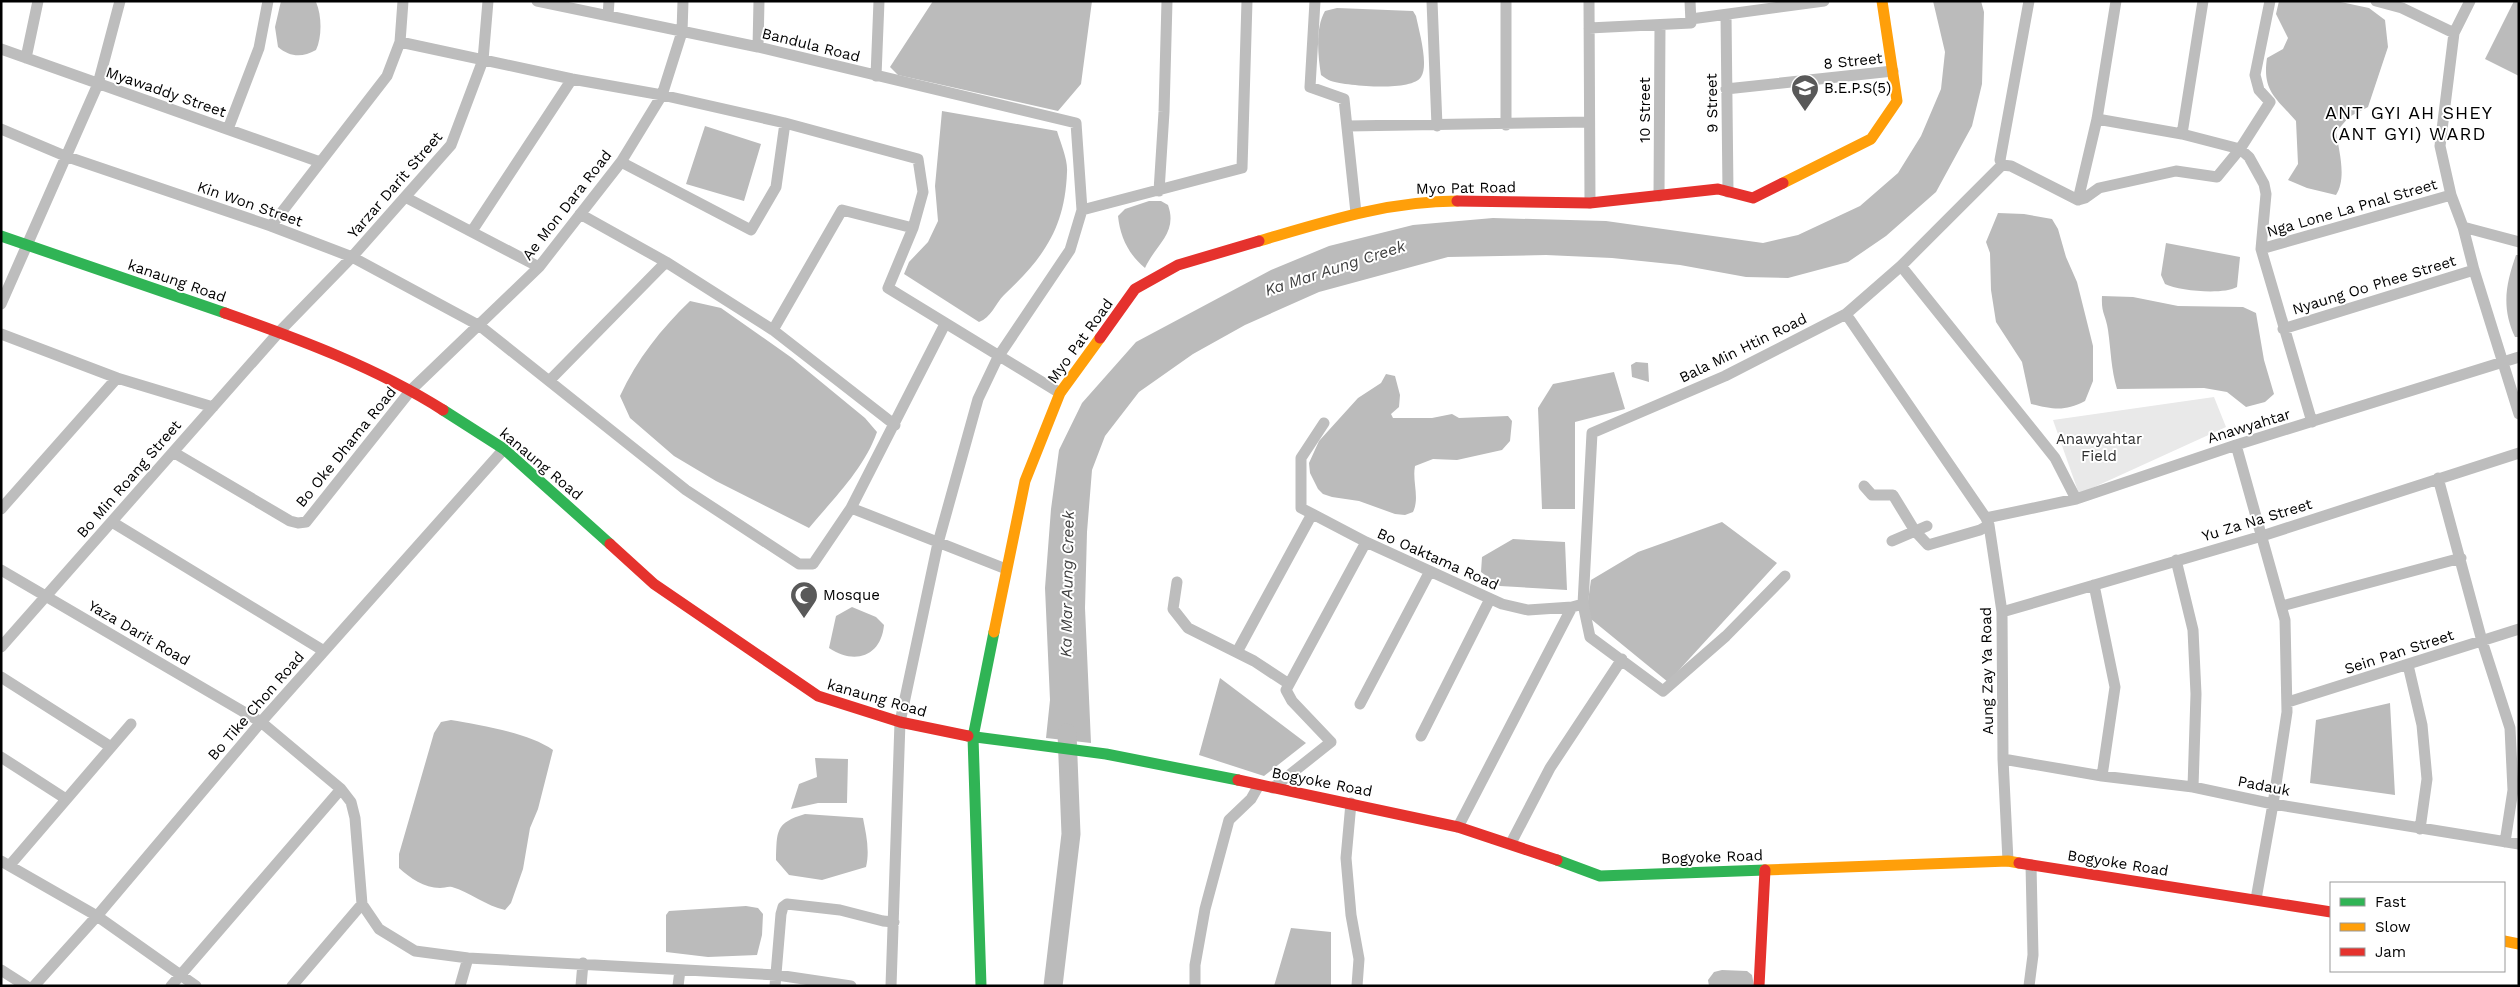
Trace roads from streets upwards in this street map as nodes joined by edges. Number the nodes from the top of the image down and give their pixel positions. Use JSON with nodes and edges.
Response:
{"nodes":[{"id":1,"x":38,"y":1,"type":"edge"},
{"id":2,"x":120,"y":1,"type":"edge"},
{"id":3,"x":268,"y":1,"type":"edge"},
{"id":4,"x":403,"y":1,"type":"edge"},
{"id":5,"x":488,"y":1,"type":"edge"},
{"id":6,"x":537,"y":1,"type":"edge"},
{"id":7,"x":609,"y":1,"type":"edge"},
{"id":8,"x":683,"y":1,"type":"edge"},
{"id":9,"x":759,"y":1,"type":"edge"},
{"id":10,"x":879,"y":1,"type":"edge"},
{"id":11,"x":1167,"y":1,"type":"edge"},
{"id":12,"x":1247,"y":1,"type":"edge"},
{"id":13,"x":1315,"y":1,"type":"edge"},
{"id":14,"x":1432,"y":1,"type":"edge"},
{"id":15,"x":1506,"y":1,"type":"edge"},
{"id":16,"x":1590,"y":1,"type":"edge"},
{"id":17,"x":1690,"y":1,"type":"edge"},
{"id":18,"x":1824,"y":1,"type":"edge"},
{"id":19,"x":1882,"y":1,"type":"edge"},
{"id":20,"x":2029,"y":1,"type":"edge"},
{"id":21,"x":2116,"y":1,"type":"edge"},
{"id":22,"x":2203,"y":1,"type":"edge"},
{"id":23,"x":2270,"y":1,"type":"edge"},
{"id":24,"x":2376,"y":1,"type":"edge"},
{"id":25,"x":2470,"y":1,"type":"edge"},
{"id":26,"x":1726,"y":15,"type":"junction"},
{"id":27,"x":608,"y":16,"type":"junction"},
{"id":28,"x":1691,"y":19,"type":"junction"},
{"id":29,"x":1660,"y":25,"type":"junction"},
{"id":30,"x":1589,"y":28,"type":"junction"},
{"id":31,"x":682,"y":32,"type":"junction"},
{"id":32,"x":2454,"y":33,"type":"junction"},
{"id":33,"x":400,"y":42,"type":"junction"},
{"id":34,"x":758,"y":47,"type":"junction"},
{"id":35,"x":1,"y":50,"type":"edge"},
{"id":36,"x":26,"y":58,"type":"junction"},
{"id":37,"x":483,"y":60,"type":"junction"},
{"id":38,"x":1893,"y":72,"type":"junction"},
{"id":39,"x":876,"y":76,"type":"junction"},
{"id":40,"x":572,"y":79,"type":"junction"},
{"id":41,"x":98,"y":84,"type":"junction"},
{"id":42,"x":1726,"y":89,"type":"junction"},
{"id":43,"x":662,"y":95,"type":"junction"},
{"id":44,"x":2097,"y":119,"type":"junction"},
{"id":45,"x":1589,"y":122,"type":"junction"},
{"id":46,"x":785,"y":123,"type":"junction"},
{"id":47,"x":1506,"y":125,"type":"junction"},
{"id":48,"x":1348,"y":126,"type":"junction"},
{"id":49,"x":1437,"y":126,"type":"junction"},
{"id":50,"x":1,"y":129,"type":"edge"},
{"id":51,"x":228,"y":129,"type":"junction"},
{"id":52,"x":2182,"y":134,"type":"junction"},
{"id":53,"x":2240,"y":149,"type":"junction"},
{"id":54,"x":65,"y":156,"type":"junction"},
{"id":55,"x":320,"y":162,"type":"junction"},
{"id":56,"x":621,"y":162,"type":"junction"},
{"id":57,"x":2002,"y":165,"type":"junction"},
{"id":58,"x":1158,"y":191,"type":"junction"},
{"id":59,"x":1728,"y":192,"type":"junction"},
{"id":60,"x":2451,"y":195,"type":"junction"},
{"id":61,"x":1659,"y":196,"type":"junction"},
{"id":62,"x":405,"y":197,"type":"junction"},
{"id":63,"x":2078,"y":200,"type":"junction"},
{"id":64,"x":1590,"y":203,"type":"junction"},
{"id":65,"x":1082,"y":210,"type":"junction"},
{"id":66,"x":1356,"y":213,"type":"junction"},
{"id":67,"x":580,"y":214,"type":"junction"},
{"id":68,"x":271,"y":226,"type":"junction"},
{"id":69,"x":2463,"y":227,"type":"junction"},
{"id":70,"x":913,"y":228,"type":"junction"},
{"id":71,"x":472,"y":231,"type":"junction"},
{"id":72,"x":1,"y":236,"type":"edge"},
{"id":73,"x":2519,"y":242,"type":"edge"},
{"id":74,"x":27,"y":246,"type":"junction"},
{"id":75,"x":2261,"y":249,"type":"junction"},
{"id":76,"x":352,"y":257,"type":"junction"},
{"id":77,"x":666,"y":262,"type":"junction"},
{"id":78,"x":1900,"y":266,"type":"junction"},
{"id":79,"x":539,"y":267,"type":"junction"},
{"id":80,"x":2474,"y":270,"type":"junction"},
{"id":81,"x":1,"y":304,"type":"edge"},
{"id":82,"x":1846,"y":314,"type":"junction"},
{"id":83,"x":945,"y":324,"type":"junction"},
{"id":84,"x":480,"y":326,"type":"junction"},
{"id":85,"x":2283,"y":328,"type":"junction"},
{"id":86,"x":773,"y":330,"type":"junction"},
{"id":87,"x":279,"y":332,"type":"junction"},
{"id":88,"x":1,"y":334,"type":"edge"},
{"id":89,"x":998,"y":357,"type":"junction"},
{"id":90,"x":2519,"y":357,"type":"edge"},
{"id":91,"x":2502,"y":362,"type":"junction"},
{"id":92,"x":117,"y":378,"type":"junction"},
{"id":93,"x":550,"y":380,"type":"junction"},
{"id":94,"x":411,"y":390,"type":"junction"},
{"id":95,"x":1060,"y":393,"type":"junction"},
{"id":96,"x":213,"y":407,"type":"junction"},
{"id":97,"x":2519,"y":414,"type":"edge"},
{"id":98,"x":2312,"y":422,"type":"junction"},
{"id":99,"x":1324,"y":424,"type":"dead end"},
{"id":100,"x":895,"y":425,"type":"junction"},
{"id":101,"x":2236,"y":445,"type":"junction"},
{"id":102,"x":504,"y":450,"type":"junction"},
{"id":103,"x":173,"y":452,"type":"junction"},
{"id":104,"x":2519,"y":453,"type":"edge"},
{"id":105,"x":2438,"y":478,"type":"junction"},
{"id":106,"x":1864,"y":486,"type":"dead end"},
{"id":107,"x":2076,"y":499,"type":"junction"},
{"id":108,"x":851,"y":508,"type":"junction"},
{"id":109,"x":1,"y":509,"type":"edge"},
{"id":110,"x":1312,"y":514,"type":"junction"},
{"id":111,"x":112,"y":522,"type":"junction"},
{"id":112,"x":1988,"y":522,"type":"junction"},
{"id":113,"x":1927,"y":526,"type":"dead end"},
{"id":114,"x":1915,"y":531,"type":"junction"},
{"id":115,"x":2262,"y":536,"type":"junction"},
{"id":116,"x":1892,"y":541,"type":"dead end"},
{"id":117,"x":1366,"y":542,"type":"junction"},
{"id":118,"x":938,"y":543,"type":"junction"},
{"id":119,"x":2461,"y":558,"type":"junction"},
{"id":120,"x":2176,"y":560,"type":"junction"},
{"id":121,"x":1006,"y":569,"type":"junction"},
{"id":122,"x":1,"y":570,"type":"edge"},
{"id":123,"x":1430,"y":571,"type":"junction"},
{"id":124,"x":1785,"y":576,"type":"dead end"},
{"id":125,"x":1176,"y":582,"type":"dead end"},
{"id":126,"x":2094,"y":585,"type":"junction"},
{"id":127,"x":46,"y":597,"type":"junction"},
{"id":128,"x":1490,"y":599,"type":"junction"},
{"id":129,"x":1577,"y":606,"type":"junction"},
{"id":130,"x":2282,"y":606,"type":"junction"},
{"id":131,"x":2002,"y":612,"type":"junction"},
{"id":132,"x":2519,"y":629,"type":"edge"},
{"id":133,"x":2482,"y":641,"type":"junction"},
{"id":134,"x":1,"y":647,"type":"edge"},
{"id":135,"x":324,"y":651,"type":"junction"},
{"id":136,"x":1237,"y":652,"type":"junction"},
{"id":137,"x":1622,"y":659,"type":"junction"},
{"id":138,"x":2408,"y":665,"type":"junction"},
{"id":139,"x":1,"y":676,"type":"edge"},
{"id":140,"x":1289,"y":684,"type":"junction"},
{"id":141,"x":2288,"y":702,"type":"junction"},
{"id":142,"x":1360,"y":704,"type":"dead end"},
{"id":143,"x":261,"y":722,"type":"junction"},
{"id":144,"x":900,"y":722,"type":"junction"},
{"id":145,"x":131,"y":724,"type":"dead end"},
{"id":146,"x":1421,"y":736,"type":"dead end"},
{"id":147,"x":973,"y":737,"type":"junction"},
{"id":148,"x":1036,"y":744,"type":"joint"},
{"id":149,"x":111,"y":747,"type":"junction"},
{"id":150,"x":1,"y":757,"type":"edge"},
{"id":151,"x":2003,"y":759,"type":"junction"},
{"id":152,"x":2102,"y":776,"type":"junction"},
{"id":153,"x":1259,"y":785,"type":"junction"},
{"id":154,"x":2193,"y":787,"type":"junction"},
{"id":155,"x":1273,"y":788,"type":"junction"},
{"id":156,"x":341,"y":790,"type":"junction"},
{"id":157,"x":66,"y":799,"type":"junction"},
{"id":158,"x":1351,"y":803,"type":"junction"},
{"id":159,"x":2273,"y":804,"type":"junction"},
{"id":160,"x":1458,"y":827,"type":"junction"},
{"id":161,"x":2420,"y":829,"type":"junction"},
{"id":162,"x":2505,"y":842,"type":"junction"},
{"id":163,"x":1511,"y":843,"type":"junction"},
{"id":164,"x":2519,"y":844,"type":"edge"},
{"id":165,"x":2008,"y":861,"type":"junction"},
{"id":166,"x":5,"y":863,"type":"edge"},
{"id":167,"x":2031,"y":865,"type":"junction"},
{"id":168,"x":1765,"y":870,"type":"junction"},
{"id":169,"x":2256,"y":899,"type":"junction"},
{"id":170,"x":362,"y":904,"type":"junction"},
{"id":171,"x":2330,"y":912,"type":"edge"},
{"id":172,"x":97,"y":916,"type":"junction"},
{"id":173,"x":894,"y":922,"type":"junction"},
{"id":174,"x":2505,"y":941,"type":"edge"},
{"id":175,"x":2519,"y":944,"type":"edge"},
{"id":176,"x":468,"y":958,"type":"junction"},
{"id":177,"x":584,"y":963,"type":"junction"},
{"id":178,"x":1,"y":970,"type":"edge"},
{"id":179,"x":680,"y":970,"type":"junction"},
{"id":180,"x":180,"y":975,"type":"junction"},
{"id":181,"x":776,"y":980,"type":"edge"},
{"id":182,"x":26,"y":986,"type":"edge"},
{"id":183,"x":34,"y":986,"type":"edge"},
{"id":184,"x":171,"y":986,"type":"edge"},
{"id":185,"x":196,"y":986,"type":"edge"},
{"id":186,"x":292,"y":986,"type":"edge"},
{"id":187,"x":460,"y":986,"type":"edge"},
{"id":188,"x":581,"y":986,"type":"edge"},
{"id":189,"x":678,"y":986,"type":"edge"},
{"id":190,"x":851,"y":986,"type":"edge"},
{"id":191,"x":891,"y":986,"type":"edge"},
{"id":192,"x":981,"y":986,"type":"edge"},
{"id":193,"x":1194,"y":986,"type":"edge"},
{"id":194,"x":1357,"y":986,"type":"edge"},
{"id":195,"x":1760,"y":986,"type":"edge"},
{"id":196,"x":2029,"y":986,"type":"edge"}],
"edges":[{"from":1,"to":36,"type":"street"},
{"from":2,"to":41,"type":"street"},
{"from":3,"to":51,"type":"street"},
{"from":4,"to":33,"type":"street"},
{"from":5,"to":37,"type":"street","name":"Yarzar Darit Street"},
{"from":6,"to":27,"type":"street","name":"Bandula Road"},
{"from":7,"to":27,"type":"street"},
{"from":8,"to":31,"type":"street","name":"Ae Mon Dara Road"},
{"from":9,"to":34,"type":"street"},
{"from":10,"to":39,"type":"street"},
{"from":11,"to":58,"type":"street"},
{"from":12,"to":58,"type":"street"},
{"from":13,"to":48,"type":"street"},
{"from":14,"to":49,"type":"street"},
{"from":15,"to":47,"type":"street"},
{"from":16,"to":30,"type":"street"},
{"from":17,"to":28,"type":"street"},
{"from":18,"to":26,"type":"street"},
{"from":19,"to":38,"type":"street","name":"Myo Pat Road"},
{"from":20,"to":57,"type":"street"},
{"from":21,"to":44,"type":"street"},
{"from":22,"to":52,"type":"street"},
{"from":23,"to":53,"type":"street"},
{"from":24,"to":32,"type":"street"},
{"from":25,"to":32,"type":"street"},
{"from":26,"to":28,"type":"street"},
{"from":26,"to":42,"type":"street","name":"9 Street"},
{"from":27,"to":31,"type":"street","name":"Bandula Road"},
{"from":28,"to":29,"type":"street"},
{"from":29,"to":30,"type":"street"},
{"from":29,"to":61,"type":"street","name":"10 Street"},
{"from":30,"to":45,"type":"street"},
{"from":31,"to":34,"type":"street","name":"Bandula Road"},
{"from":31,"to":43,"type":"street","name":"Ae Mon Dara Road"},
{"from":32,"to":60,"type":"street"},
{"from":33,"to":37,"type":"street"},
{"from":33,"to":55,"type":"street"},
{"from":34,"to":39,"type":"street","name":"Bandula Road"},
{"from":35,"to":36,"type":"street","name":"Myawaddy Street"},
{"from":36,"to":41,"type":"street","name":"Myawaddy Street"},
{"from":37,"to":40,"type":"street"},
{"from":37,"to":62,"type":"street","name":"Yarzar Darit Street"},
{"from":38,"to":42,"type":"street","name":"8 Street"},
{"from":38,"to":59,"type":"street","name":"Myo Pat Road"},
{"from":39,"to":65,"type":"street","name":"Bandula Road"},
{"from":40,"to":43,"type":"street"},
{"from":40,"to":71,"type":"street"},
{"from":41,"to":51,"type":"street","name":"Myawaddy Street"},
{"from":41,"to":54,"type":"street"},
{"from":42,"to":59,"type":"street","name":"9 Street"},
{"from":43,"to":46,"type":"street"},
{"from":43,"to":56,"type":"street","name":"Ae Mon Dara Road"},
{"from":44,"to":52,"type":"street"},
{"from":44,"to":63,"type":"street"},
{"from":45,"to":47,"type":"street"},
{"from":45,"to":64,"type":"street"},
{"from":46,"to":56,"type":"street"},
{"from":46,"to":70,"type":"street"},
{"from":47,"to":49,"type":"street"},
{"from":48,"to":49,"type":"street"},
{"from":48,"to":66,"type":"street"},
{"from":50,"to":54,"type":"street","name":"Kin Won Street"},
{"from":51,"to":55,"type":"street","name":"Myawaddy Street"},
{"from":52,"to":53,"type":"street"},
{"from":53,"to":63,"type":"street"},
{"from":53,"to":75,"type":"street"},
{"from":54,"to":68,"type":"street","name":"Kin Won Street"},
{"from":54,"to":74,"type":"street"},
{"from":55,"to":68,"type":"street"},
{"from":56,"to":67,"type":"street","name":"Ae Mon Dara Road"},
{"from":57,"to":63,"type":"street"},
{"from":57,"to":78,"type":"street","name":"Bala Min Htin Road"},
{"from":58,"to":65,"type":"street"},
{"from":59,"to":61,"type":"street","name":"Myo Pat Road"},
{"from":60,"to":69,"type":"street"},
{"from":60,"to":75,"type":"street","name":"Nga Lone La Pnal Street"},
{"from":61,"to":64,"type":"street","name":"Myo Pat Road"},
{"from":62,"to":71,"type":"street"},
{"from":62,"to":76,"type":"street","name":"Yarzar Darit Street"},
{"from":64,"to":66,"type":"street","name":"Myo Pat Road"},
{"from":65,"to":89,"type":"street"},
{"from":66,"to":95,"type":"street","name":"Myo Pat Road"},
{"from":67,"to":77,"type":"street"},
{"from":67,"to":79,"type":"street","name":"Ae Mon Dara Road"},
{"from":68,"to":76,"type":"street","name":"Kin Won Street"},
{"from":69,"to":73,"type":"street"},
{"from":69,"to":80,"type":"street"},
{"from":70,"to":83,"type":"street"},
{"from":70,"to":86,"type":"street"},
{"from":71,"to":79,"type":"street"},
{"from":72,"to":74,"type":"street","name":"kanaung Road"},
{"from":74,"to":81,"type":"street"},
{"from":74,"to":87,"type":"street","name":"kanaung Road"},
{"from":75,"to":85,"type":"street"},
{"from":76,"to":84,"type":"street","name":"Kin Won Street"},
{"from":76,"to":87,"type":"street","name":"Yarzar Darit Street"},
{"from":77,"to":86,"type":"street"},
{"from":77,"to":93,"type":"street"},
{"from":78,"to":82,"type":"street","name":"Bala Min Htin Road"},
{"from":78,"to":107,"type":"street"},
{"from":79,"to":84,"type":"street","name":"Ae Mon Dara Road"},
{"from":80,"to":85,"type":"street","name":"Nyaung Oo Phee Street"},
{"from":80,"to":91,"type":"street"},
{"from":82,"to":112,"type":"street","name":"Aung Zay Ya Road"},
{"from":82,"to":129,"type":"street","name":"Bala Min Htin Road"},
{"from":83,"to":89,"type":"street"},
{"from":83,"to":100,"type":"street"},
{"from":84,"to":93,"type":"street","name":"Kin Won Street"},
{"from":84,"to":94,"type":"street","name":"Ae Mon Dara Road"},
{"from":85,"to":98,"type":"street"},
{"from":86,"to":100,"type":"street"},
{"from":87,"to":94,"type":"street","name":"kanaung Road"},
{"from":87,"to":96,"type":"street","name":"Bo Min Roang Street"},
{"from":88,"to":92,"type":"street"},
{"from":89,"to":95,"type":"street"},
{"from":89,"to":118,"type":"street"},
{"from":90,"to":91,"type":"street","name":"Anawyahtar"},
{"from":91,"to":97,"type":"street"},
{"from":91,"to":98,"type":"street","name":"Anawyahtar"},
{"from":92,"to":96,"type":"street"},
{"from":92,"to":109,"type":"street"},
{"from":93,"to":108,"type":"street","name":"Kin Won Street"},
{"from":94,"to":102,"type":"street","name":"kanaung Road"},
{"from":94,"to":103,"type":"street","name":"Bo Oke Dhama Road"},
{"from":95,"to":121,"type":"street","name":"Myo Pat Road"},
{"from":96,"to":103,"type":"street","name":"Bo Min Roang Street"},
{"from":98,"to":101,"type":"street","name":"Anawyahtar"},
{"from":99,"to":110,"type":"street"},
{"from":100,"to":108,"type":"street"},
{"from":101,"to":107,"type":"street","name":"Anawyahtar"},
{"from":101,"to":115,"type":"street"},
{"from":102,"to":135,"type":"street","name":"Bo Tike Chon Road"},
{"from":102,"to":144,"type":"street","name":"kanaung Road"},
{"from":103,"to":111,"type":"street","name":"Bo Min Roang Street"},
{"from":104,"to":105,"type":"street","name":"Yu Za Na Street"},
{"from":105,"to":115,"type":"street","name":"Yu Za Na Street"},
{"from":105,"to":119,"type":"street"},
{"from":106,"to":114,"type":"street"},
{"from":107,"to":112,"type":"street","name":"Anawyahtar"},
{"from":108,"to":118,"type":"street"},
{"from":110,"to":117,"type":"street"},
{"from":110,"to":136,"type":"street"},
{"from":111,"to":127,"type":"street","name":"Bo Min Roang Street"},
{"from":111,"to":135,"type":"street"},
{"from":112,"to":114,"type":"street","name":"Anawyahtar"},
{"from":112,"to":131,"type":"street","name":"Aung Zay Ya Road"},
{"from":113,"to":114,"type":"street"},
{"from":114,"to":116,"type":"street"},
{"from":115,"to":120,"type":"street","name":"Yu Za Na Street"},
{"from":115,"to":130,"type":"street"},
{"from":117,"to":123,"type":"street","name":"Bo Oaktama Road"},
{"from":117,"to":140,"type":"street","name":"Bo Oaktama Road"},
{"from":118,"to":121,"type":"street"},
{"from":118,"to":144,"type":"street"},
{"from":119,"to":130,"type":"street"},
{"from":119,"to":133,"type":"street"},
{"from":120,"to":126,"type":"street","name":"Yu Za Na Street"},
{"from":120,"to":154,"type":"street"},
{"from":121,"to":147,"type":"street","name":"Myo Pat Road"},
{"from":122,"to":127,"type":"street","name":"Yaza Darit Road"},
{"from":123,"to":128,"type":"street","name":"Bo Oaktama Road"},
{"from":123,"to":142,"type":"street"},
{"from":124,"to":137,"type":"street"},
{"from":125,"to":136,"type":"street"},
{"from":126,"to":131,"type":"street","name":"Yu Za Na Street"},
{"from":126,"to":152,"type":"street"},
{"from":127,"to":134,"type":"street","name":"Bo Min Roang Street"},
{"from":127,"to":143,"type":"street","name":"Yaza Darit Road"},
{"from":128,"to":129,"type":"street","name":"Bo Oaktama Road"},
{"from":128,"to":146,"type":"street"},
{"from":129,"to":137,"type":"street"},
{"from":129,"to":160,"type":"street"},
{"from":130,"to":141,"type":"street"},
{"from":131,"to":151,"type":"street","name":"Aung Zay Ya Road"},
{"from":132,"to":133,"type":"street","name":"Sein Pan Street"},
{"from":133,"to":138,"type":"street","name":"Sein Pan Street"},
{"from":133,"to":162,"type":"street"},
{"from":135,"to":143,"type":"street","name":"Bo Tike Chon Road"},
{"from":136,"to":140,"type":"street"},
{"from":137,"to":163,"type":"street"},
{"from":138,"to":141,"type":"street","name":"Sein Pan Street"},
{"from":138,"to":161,"type":"street"},
{"from":139,"to":149,"type":"street"},
{"from":140,"to":155,"type":"street"},
{"from":141,"to":159,"type":"street"},
{"from":143,"to":156,"type":"street","name":"Yaza Darit Road"},
{"from":143,"to":172,"type":"street","name":"Bo Tike Chon Road"},
{"from":144,"to":147,"type":"street","name":"kanaung Road"},
{"from":144,"to":173,"type":"street"},
{"from":145,"to":149,"type":"street"},
{"from":147,"to":148,"type":"street","name":"kanaung Road"},
{"from":147,"to":192,"type":"street","name":"Myo Pat Road"},
{"from":148,"to":153,"type":"street","name":"Bogyoke Road"},
{"from":149,"to":157,"type":"street"},
{"from":150,"to":157,"type":"street"},
{"from":151,"to":152,"type":"street","name":"Padauk"},
{"from":151,"to":165,"type":"street","name":"Aung Zay Ya Road"},
{"from":152,"to":154,"type":"street","name":"Padauk"},
{"from":153,"to":155,"type":"street","name":"Bogyoke Road"},
{"from":153,"to":193,"type":"street"},
{"from":154,"to":159,"type":"street","name":"Padauk"},
{"from":155,"to":158,"type":"street","name":"Bogyoke Road"},
{"from":156,"to":170,"type":"street","name":"Yaza Darit Road"},
{"from":156,"to":180,"type":"street"},
{"from":157,"to":166,"type":"street"},
{"from":158,"to":160,"type":"street","name":"Bogyoke Road"},
{"from":158,"to":194,"type":"street"},
{"from":159,"to":161,"type":"street","name":"Padauk"},
{"from":159,"to":169,"type":"street"},
{"from":160,"to":163,"type":"street","name":"Bogyoke Road"},
{"from":161,"to":162,"type":"street","name":"Padauk"},
{"from":162,"to":164,"type":"street","name":"Padauk"},
{"from":163,"to":168,"type":"street","name":"Bogyoke Road"},
{"from":165,"to":167,"type":"street","name":"Bogyoke Road"},
{"from":165,"to":168,"type":"street","name":"Bogyoke Road"},
{"from":166,"to":172,"type":"street"},
{"from":167,"to":169,"type":"street","name":"Bogyoke Road"},
{"from":167,"to":196,"type":"street"},
{"from":168,"to":195,"type":"street"},
{"from":169,"to":171,"type":"street","name":"Bogyoke Road"},
{"from":170,"to":176,"type":"street"},
{"from":170,"to":186,"type":"street"},
{"from":172,"to":180,"type":"street"},
{"from":172,"to":183,"type":"street","name":"Bo Tike Chon Road"},
{"from":173,"to":181,"type":"street"},
{"from":173,"to":191,"type":"street"},
{"from":174,"to":175,"type":"street"},
{"from":176,"to":177,"type":"street"},
{"from":176,"to":187,"type":"street"},
{"from":177,"to":179,"type":"street"},
{"from":177,"to":188,"type":"street"},
{"from":178,"to":182,"type":"street"},
{"from":179,"to":181,"type":"street"},
{"from":179,"to":189,"type":"street"},
{"from":180,"to":184,"type":"street"},
{"from":180,"to":185,"type":"street"},
{"from":181,"to":190,"type":"street"}]}
